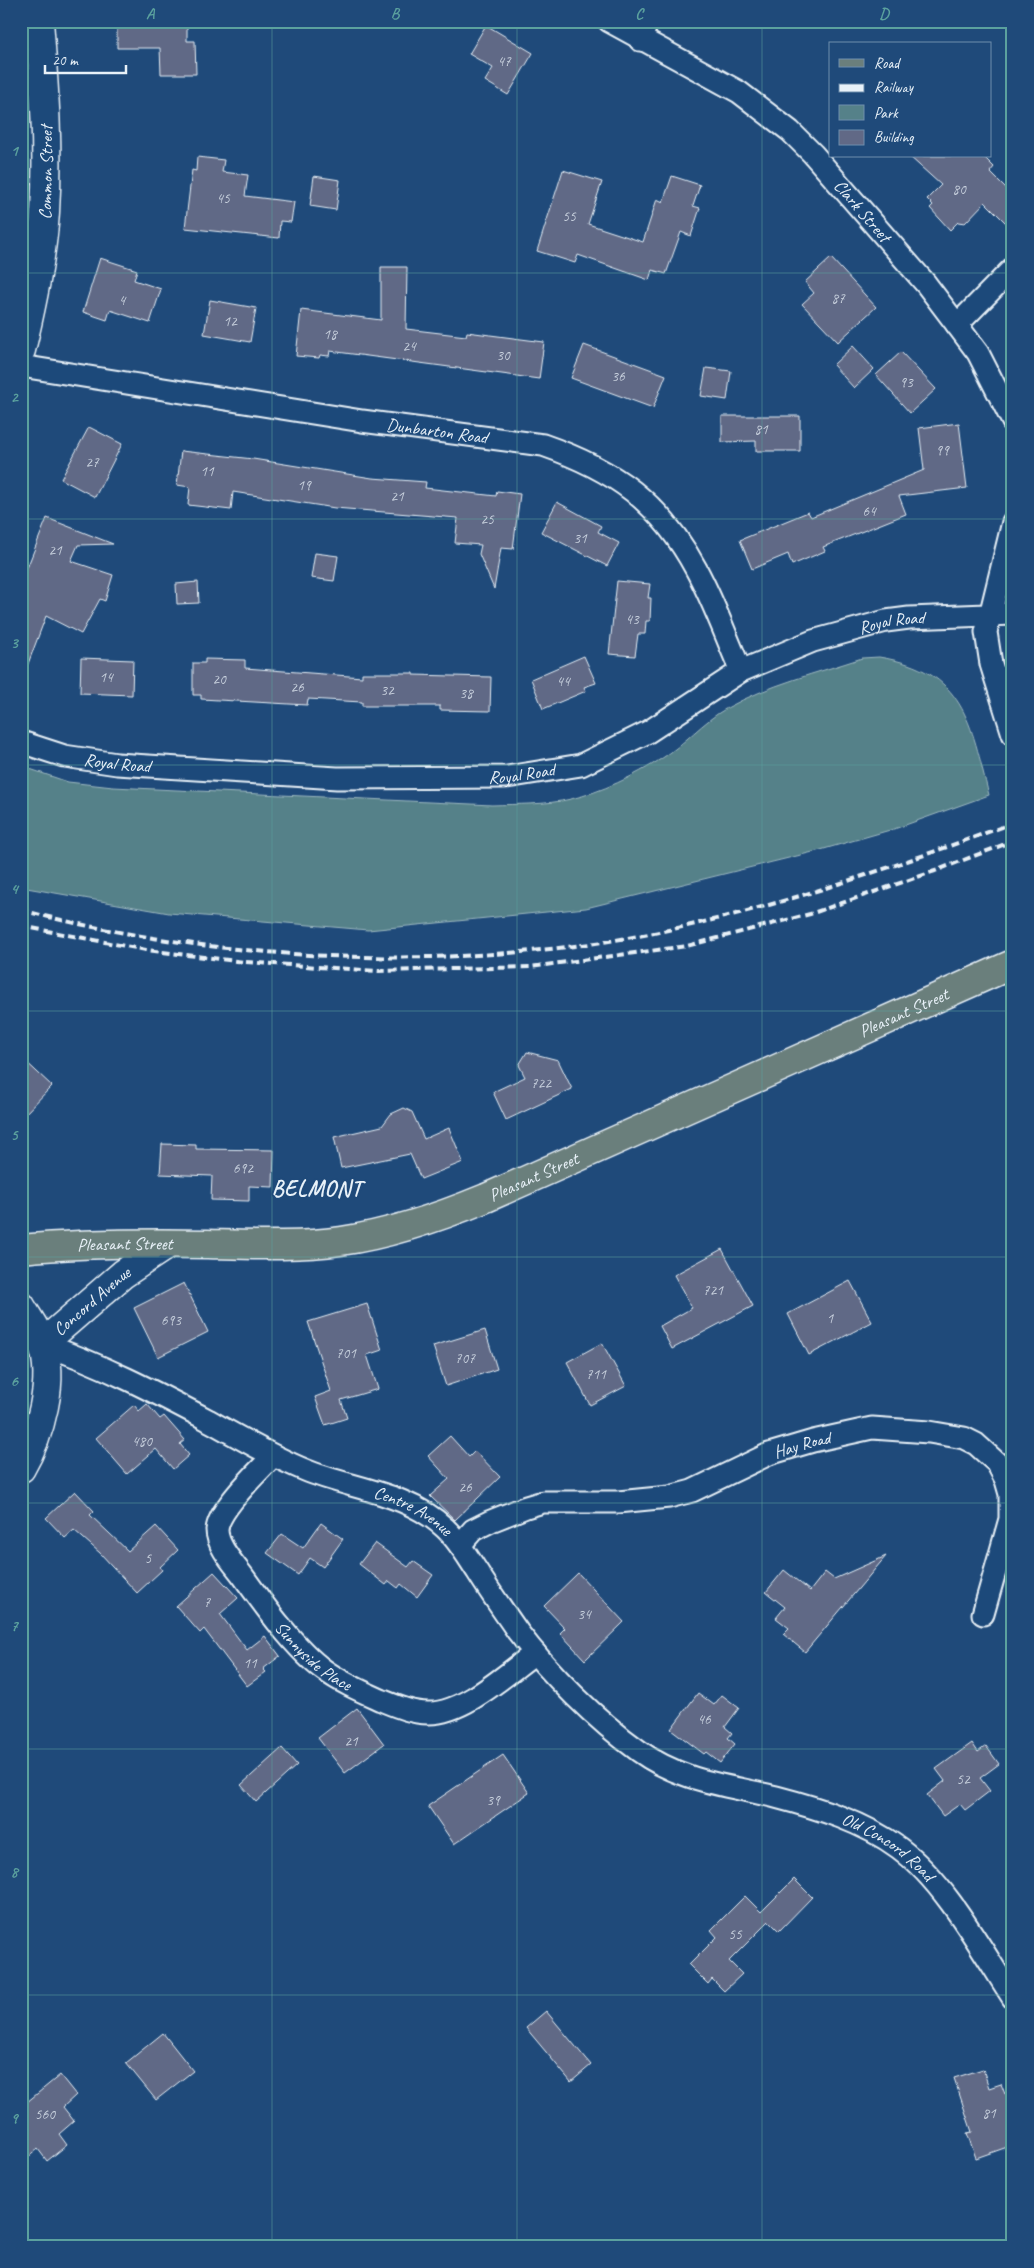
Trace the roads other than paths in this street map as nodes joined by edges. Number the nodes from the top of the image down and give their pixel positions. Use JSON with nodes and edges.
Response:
{"nodes":[{"id":1,"x":39,"y":21,"type":"edge"},
{"id":2,"x":609,"y":21,"type":"edge"},
{"id":3,"x":644,"y":31,"type":"edge"},
{"id":4,"x":1013,"y":268,"type":"edge"},
{"id":5,"x":958,"y":325,"type":"junction"},
{"id":6,"x":21,"y":350,"type":"edge"},
{"id":7,"x":21,"y":366,"type":"edge"},
{"id":8,"x":1013,"y":422,"type":"edge"},
{"id":9,"x":1013,"y":522,"type":"edge"},
{"id":10,"x":1013,"y":614,"type":"edge"},
{"id":11,"x":989,"y":616,"type":"junction"},
{"id":12,"x":741,"y":671,"type":"junction"},
{"id":13,"x":1013,"y":734,"type":"edge"},
{"id":14,"x":21,"y":742,"type":"edge"},
{"id":15,"x":1013,"y":964,"type":"edge"},
{"id":16,"x":168,"y":1244,"type":"junction"},
{"id":17,"x":21,"y":1249,"type":"edge"},
{"id":18,"x":21,"y":1306,"type":"edge"},
{"id":19,"x":42,"y":1344,"type":"junction"},
{"id":20,"x":273,"y":1456,"type":"junction"},
{"id":21,"x":21,"y":1468,"type":"edge"},
{"id":22,"x":460,"y":1545,"type":"junction"},
{"id":23,"x":983,"y":1614,"type":"dead end"},
{"id":24,"x":535,"y":1653,"type":"junction"},
{"id":25,"x":704,"y":1782,"type":"joint"},
{"id":26,"x":1013,"y":1998,"type":"edge"}],
"edges":[{"from":1,"to":6,"type":"main road","name":"Common Street"},
{"from":2,"to":3,"type":"street","name":"Clark Street"},
{"from":3,"to":5,"type":"street","name":"Clark Street"},
{"from":4,"to":5,"type":"street"},
{"from":5,"to":8,"type":"street","name":"Clark Street"},
{"from":7,"to":12,"type":"street","name":"Dunbarton Road"},
{"from":9,"to":11,"type":"street"},
{"from":10,"to":11,"type":"street","name":"Royal Road"},
{"from":11,"to":12,"type":"street","name":"Royal Road"},
{"from":11,"to":13,"type":"street"},
{"from":12,"to":14,"type":"street","name":"Royal Road"},
{"from":15,"to":16,"type":"main road","name":"Pleasant Street"},
{"from":16,"to":17,"type":"main road","name":"Pleasant Street"},
{"from":16,"to":19,"type":"main road","name":"Concord Avenue"},
{"from":18,"to":19,"type":"main road","name":"Concord Avenue"},
{"from":19,"to":20,"type":"street","name":"Centre Avenue"},
{"from":19,"to":21,"type":"main road","name":"Concord Avenue"},
{"from":20,"to":22,"type":"street","name":"Centre Avenue"},
{"from":20,"to":24,"type":"street","name":"Sunnyside Place"},
{"from":22,"to":23,"type":"street","name":"Hay Road"},
{"from":22,"to":24,"type":"street","name":"Centre Avenue"},
{"from":24,"to":25,"type":"street","name":"Centre Avenue"},
{"from":25,"to":26,"type":"street","name":"Old Concord Road"}]}
